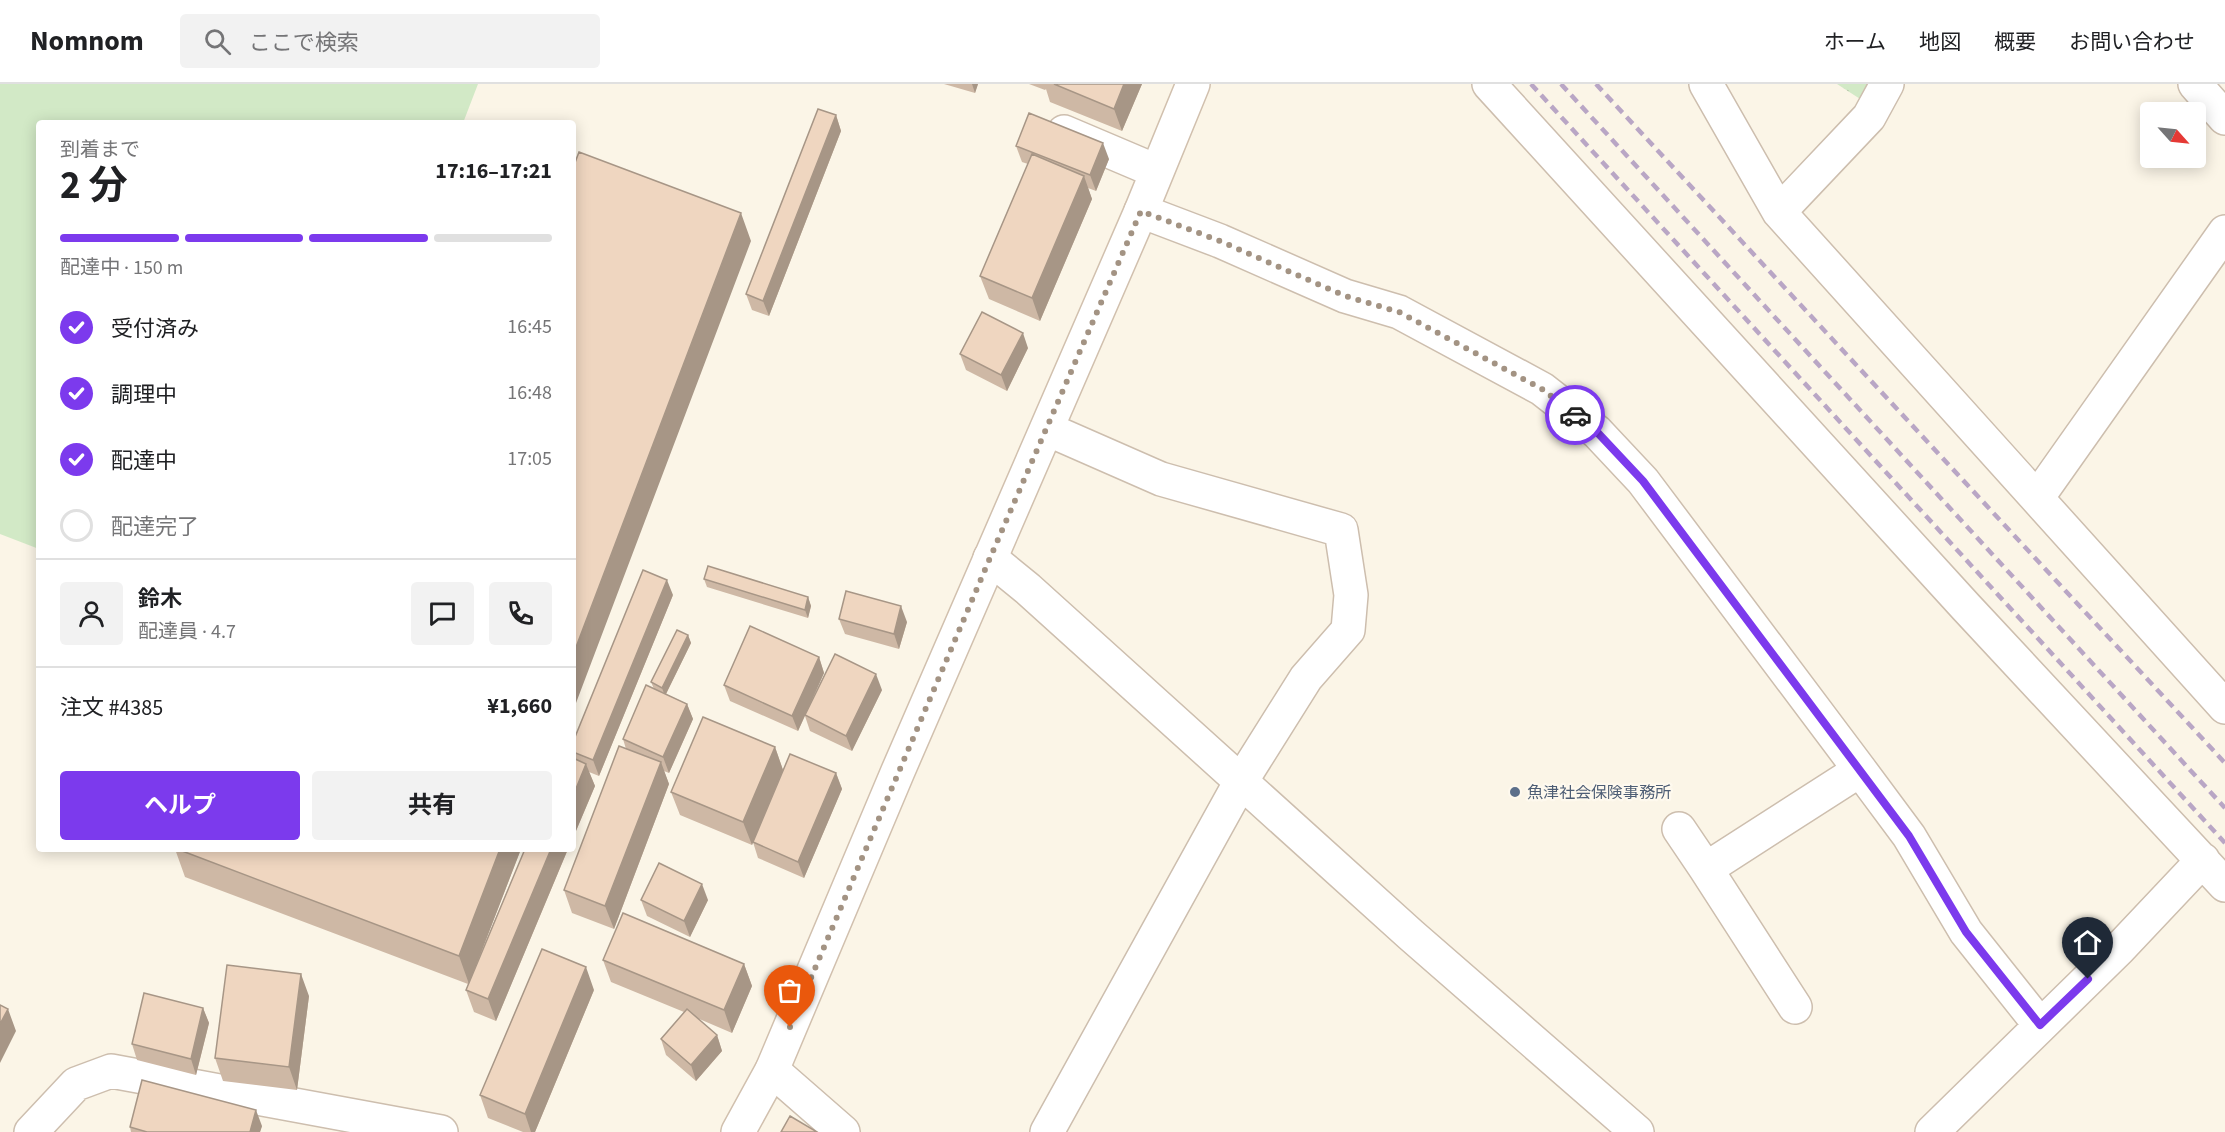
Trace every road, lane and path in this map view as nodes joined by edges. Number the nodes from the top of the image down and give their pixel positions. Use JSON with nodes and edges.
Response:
{"nodes":[{"id":1,"x":1193,"y":84,"type":"edge"},
{"id":2,"x":1490,"y":84,"type":"edge"},
{"id":3,"x":1706,"y":84,"type":"edge"},
{"id":4,"x":1887,"y":84,"type":"edge"},
{"id":5,"x":2197,"y":85,"type":"edge"},
{"id":6,"x":2225,"y":118,"type":"edge"},
{"id":7,"x":1039,"y":121,"type":"edge"},
{"id":8,"x":1156,"y":171,"type":"junction"},
{"id":9,"x":1141,"y":211,"type":"junction"},
{"id":10,"x":1779,"y":212,"type":"junction"},
{"id":11,"x":2225,"y":232,"type":"edge"},
{"id":12,"x":1047,"y":429,"type":"junction"},
{"id":13,"x":2037,"y":498,"type":"junction"},
{"id":14,"x":990,"y":558,"type":"junction"},
{"id":15,"x":2225,"y":707,"type":"edge"},
{"id":16,"x":1860,"y":770,"type":"junction"},
{"id":17,"x":1240,"y":783,"type":"junction"},
{"id":18,"x":1679,"y":829,"type":"dead end"},
{"id":19,"x":2203,"y":860,"type":"junction"},
{"id":20,"x":1706,"y":869,"type":"junction"},
{"id":21,"x":2225,"y":885,"type":"edge"},
{"id":22,"x":1794,"y":1007,"type":"dead end"},
{"id":23,"x":2040,"y":1025,"type":"junction"},
{"id":24,"x":772,"y":1070,"type":"junction"},
{"id":25,"x":31,"y":1132,"type":"edge"},
{"id":26,"x":441,"y":1132,"type":"edge"},
{"id":27,"x":738,"y":1132,"type":"edge"},
{"id":28,"x":843,"y":1132,"type":"edge"},
{"id":29,"x":1047,"y":1132,"type":"edge"},
{"id":30,"x":1637,"y":1132,"type":"edge"},
{"id":31,"x":1932,"y":1132,"type":"edge"}],
"edges":[{"from":1,"to":8,"type":"street"},
{"from":2,"to":19,"type":"street"},
{"from":3,"to":10,"type":"street"},
{"from":4,"to":10,"type":"street"},
{"from":5,"to":6,"type":"street"},
{"from":7,"to":8,"type":"street"},
{"from":8,"to":9,"type":"street"},
{"from":9,"to":12,"type":"street"},
{"from":9,"to":16,"type":"street"},
{"from":10,"to":13,"type":"street"},
{"from":11,"to":13,"type":"street"},
{"from":12,"to":14,"type":"street"},
{"from":12,"to":17,"type":"street"},
{"from":13,"to":15,"type":"street"},
{"from":14,"to":17,"type":"street"},
{"from":14,"to":24,"type":"street"},
{"from":16,"to":20,"type":"street"},
{"from":16,"to":23,"type":"street"},
{"from":17,"to":29,"type":"street"},
{"from":17,"to":30,"type":"street"},
{"from":18,"to":20,"type":"street"},
{"from":19,"to":21,"type":"street"},
{"from":19,"to":23,"type":"street"},
{"from":20,"to":22,"type":"street"},
{"from":23,"to":31,"type":"street"},
{"from":24,"to":27,"type":"street"},
{"from":24,"to":28,"type":"street"},
{"from":25,"to":26,"type":"street"}]}
